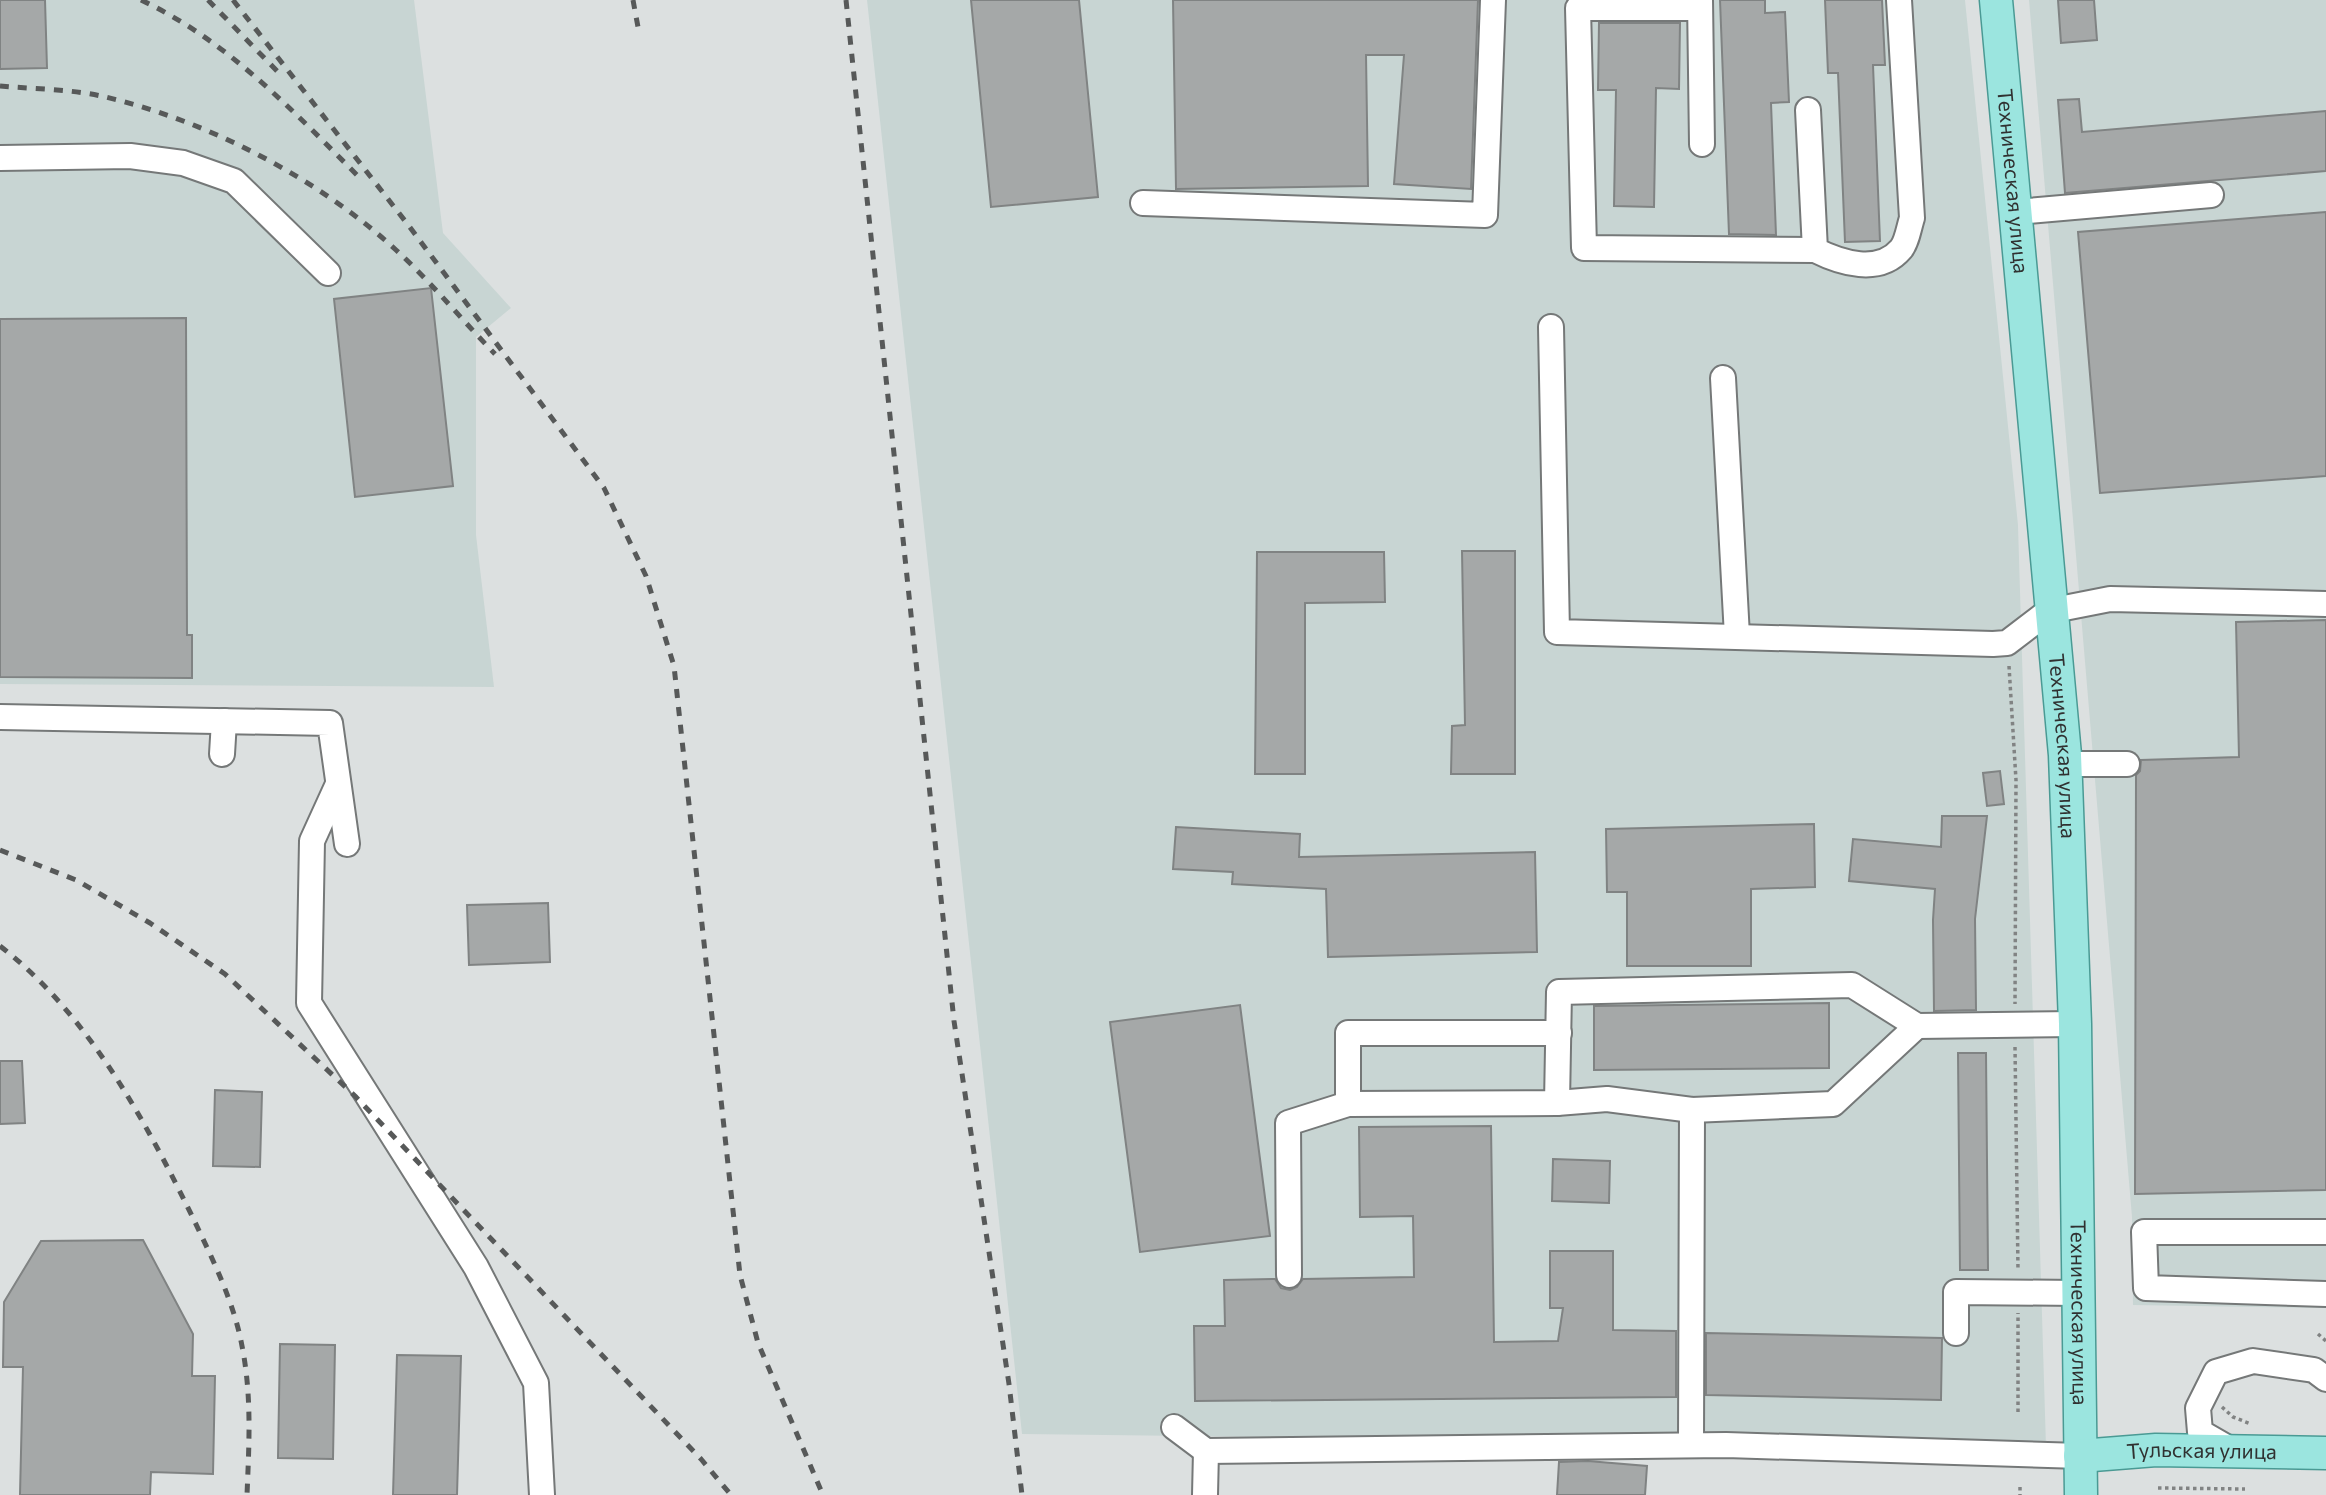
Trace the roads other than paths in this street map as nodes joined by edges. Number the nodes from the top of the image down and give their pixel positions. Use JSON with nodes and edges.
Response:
{"nodes":[{"id":1,"x":1493,"y":0,"type":"edge"},
{"id":2,"x":1899,"y":0,"type":"edge"},
{"id":3,"x":1996,"y":0,"type":"edge"},
{"id":4,"x":1700,"y":4,"type":"edge"},
{"id":5,"x":1808,"y":110,"type":"dead end"},
{"id":6,"x":1702,"y":144,"type":"dead end"},
{"id":7,"x":0,"y":158,"type":"edge"},
{"id":8,"x":2211,"y":195,"type":"dead end"},
{"id":9,"x":1143,"y":203,"type":"dead end"},
{"id":10,"x":2016,"y":212,"type":"junction"},
{"id":11,"x":1815,"y":250,"type":"junction"},
{"id":12,"x":328,"y":273,"type":"dead end"},
{"id":13,"x":1551,"y":327,"type":"dead end"},
{"id":14,"x":1723,"y":378,"type":"dead end"},
{"id":15,"x":2326,"y":604,"type":"edge"},
{"id":16,"x":2049,"y":611,"type":"junction"},
{"id":17,"x":1737,"y":636,"type":"junction"},
{"id":18,"x":0,"y":718,"type":"edge"},
{"id":19,"x":224,"y":721,"type":"junction"},
{"id":20,"x":222,"y":754,"type":"dead end"},
{"id":21,"x":2065,"y":764,"type":"junction"},
{"id":22,"x":2127,"y":764,"type":"dead end"},
{"id":23,"x":338,"y":784,"type":"junction"},
{"id":24,"x":346,"y":844,"type":"dead end"},
{"id":25,"x":2075,"y":1024,"type":"junction"},
{"id":26,"x":1917,"y":1026,"type":"junction"},
{"id":27,"x":1559,"y":1034,"type":"junction"},
{"id":28,"x":1557,"y":1103,"type":"junction"},
{"id":29,"x":1348,"y":1104,"type":"junction"},
{"id":30,"x":1692,"y":1110,"type":"junction"},
{"id":31,"x":2326,"y":1232,"type":"edge"},
{"id":32,"x":1289,"y":1275,"type":"dead end"},
{"id":33,"x":2079,"y":1293,"type":"junction"},
{"id":34,"x":2326,"y":1294,"type":"edge"},
{"id":35,"x":1956,"y":1333,"type":"dead end"},
{"id":36,"x":2326,"y":1379,"type":"edge"},
{"id":37,"x":1174,"y":1427,"type":"dead end"},
{"id":38,"x":1691,"y":1445,"type":"junction"},
{"id":39,"x":1206,"y":1451,"type":"junction"},
{"id":40,"x":2233,"y":1451,"type":"junction"},
{"id":41,"x":2326,"y":1453,"type":"edge"},
{"id":42,"x":2080,"y":1456,"type":"junction"},
{"id":43,"x":542,"y":1495,"type":"edge"},
{"id":44,"x":1205,"y":1495,"type":"edge"},
{"id":45,"x":2081,"y":1495,"type":"edge"}],
"edges":[{"from":1,"to":9,"type":"lane"},
{"from":2,"to":11,"type":"lane"},
{"from":3,"to":10,"type":"main road","name":"Техническая улица"},
{"from":4,"to":6,"type":"lane"},
{"from":4,"to":11,"type":"lane"},
{"from":5,"to":11,"type":"lane"},
{"from":7,"to":12,"type":"lane"},
{"from":8,"to":10,"type":"lane"},
{"from":10,"to":16,"type":"main road","name":"Техническая улица"},
{"from":13,"to":17,"type":"lane"},
{"from":14,"to":17,"type":"lane"},
{"from":15,"to":16,"type":"lane"},
{"from":16,"to":17,"type":"lane"},
{"from":16,"to":21,"type":"main road","name":"Техническая улица"},
{"from":18,"to":19,"type":"lane"},
{"from":19,"to":20,"type":"lane"},
{"from":19,"to":23,"type":"lane"},
{"from":21,"to":22,"type":"lane"},
{"from":21,"to":25,"type":"main road","name":"Техническая улица"},
{"from":23,"to":24,"type":"lane"},
{"from":23,"to":43,"type":"lane"},
{"from":25,"to":26,"type":"lane"},
{"from":25,"to":33,"type":"main road","name":"Техническая улица"},
{"from":26,"to":27,"type":"lane"},
{"from":26,"to":30,"type":"lane"},
{"from":27,"to":28,"type":"lane"},
{"from":27,"to":29,"type":"lane"},
{"from":28,"to":29,"type":"lane"},
{"from":28,"to":30,"type":"lane"},
{"from":29,"to":32,"type":"lane"},
{"from":30,"to":38,"type":"lane"},
{"from":31,"to":34,"type":"lane"},
{"from":33,"to":35,"type":"lane"},
{"from":33,"to":42,"type":"main road","name":"Техническая улица"},
{"from":36,"to":40,"type":"lane"},
{"from":37,"to":39,"type":"lane"},
{"from":38,"to":39,"type":"lane"},
{"from":38,"to":42,"type":"lane"},
{"from":39,"to":44,"type":"lane"},
{"from":40,"to":41,"type":"main road","name":"Тульская улица"},
{"from":40,"to":42,"type":"main road","name":"Тульская улица"},
{"from":42,"to":45,"type":"main road","name":"Техническая улица"}]}
